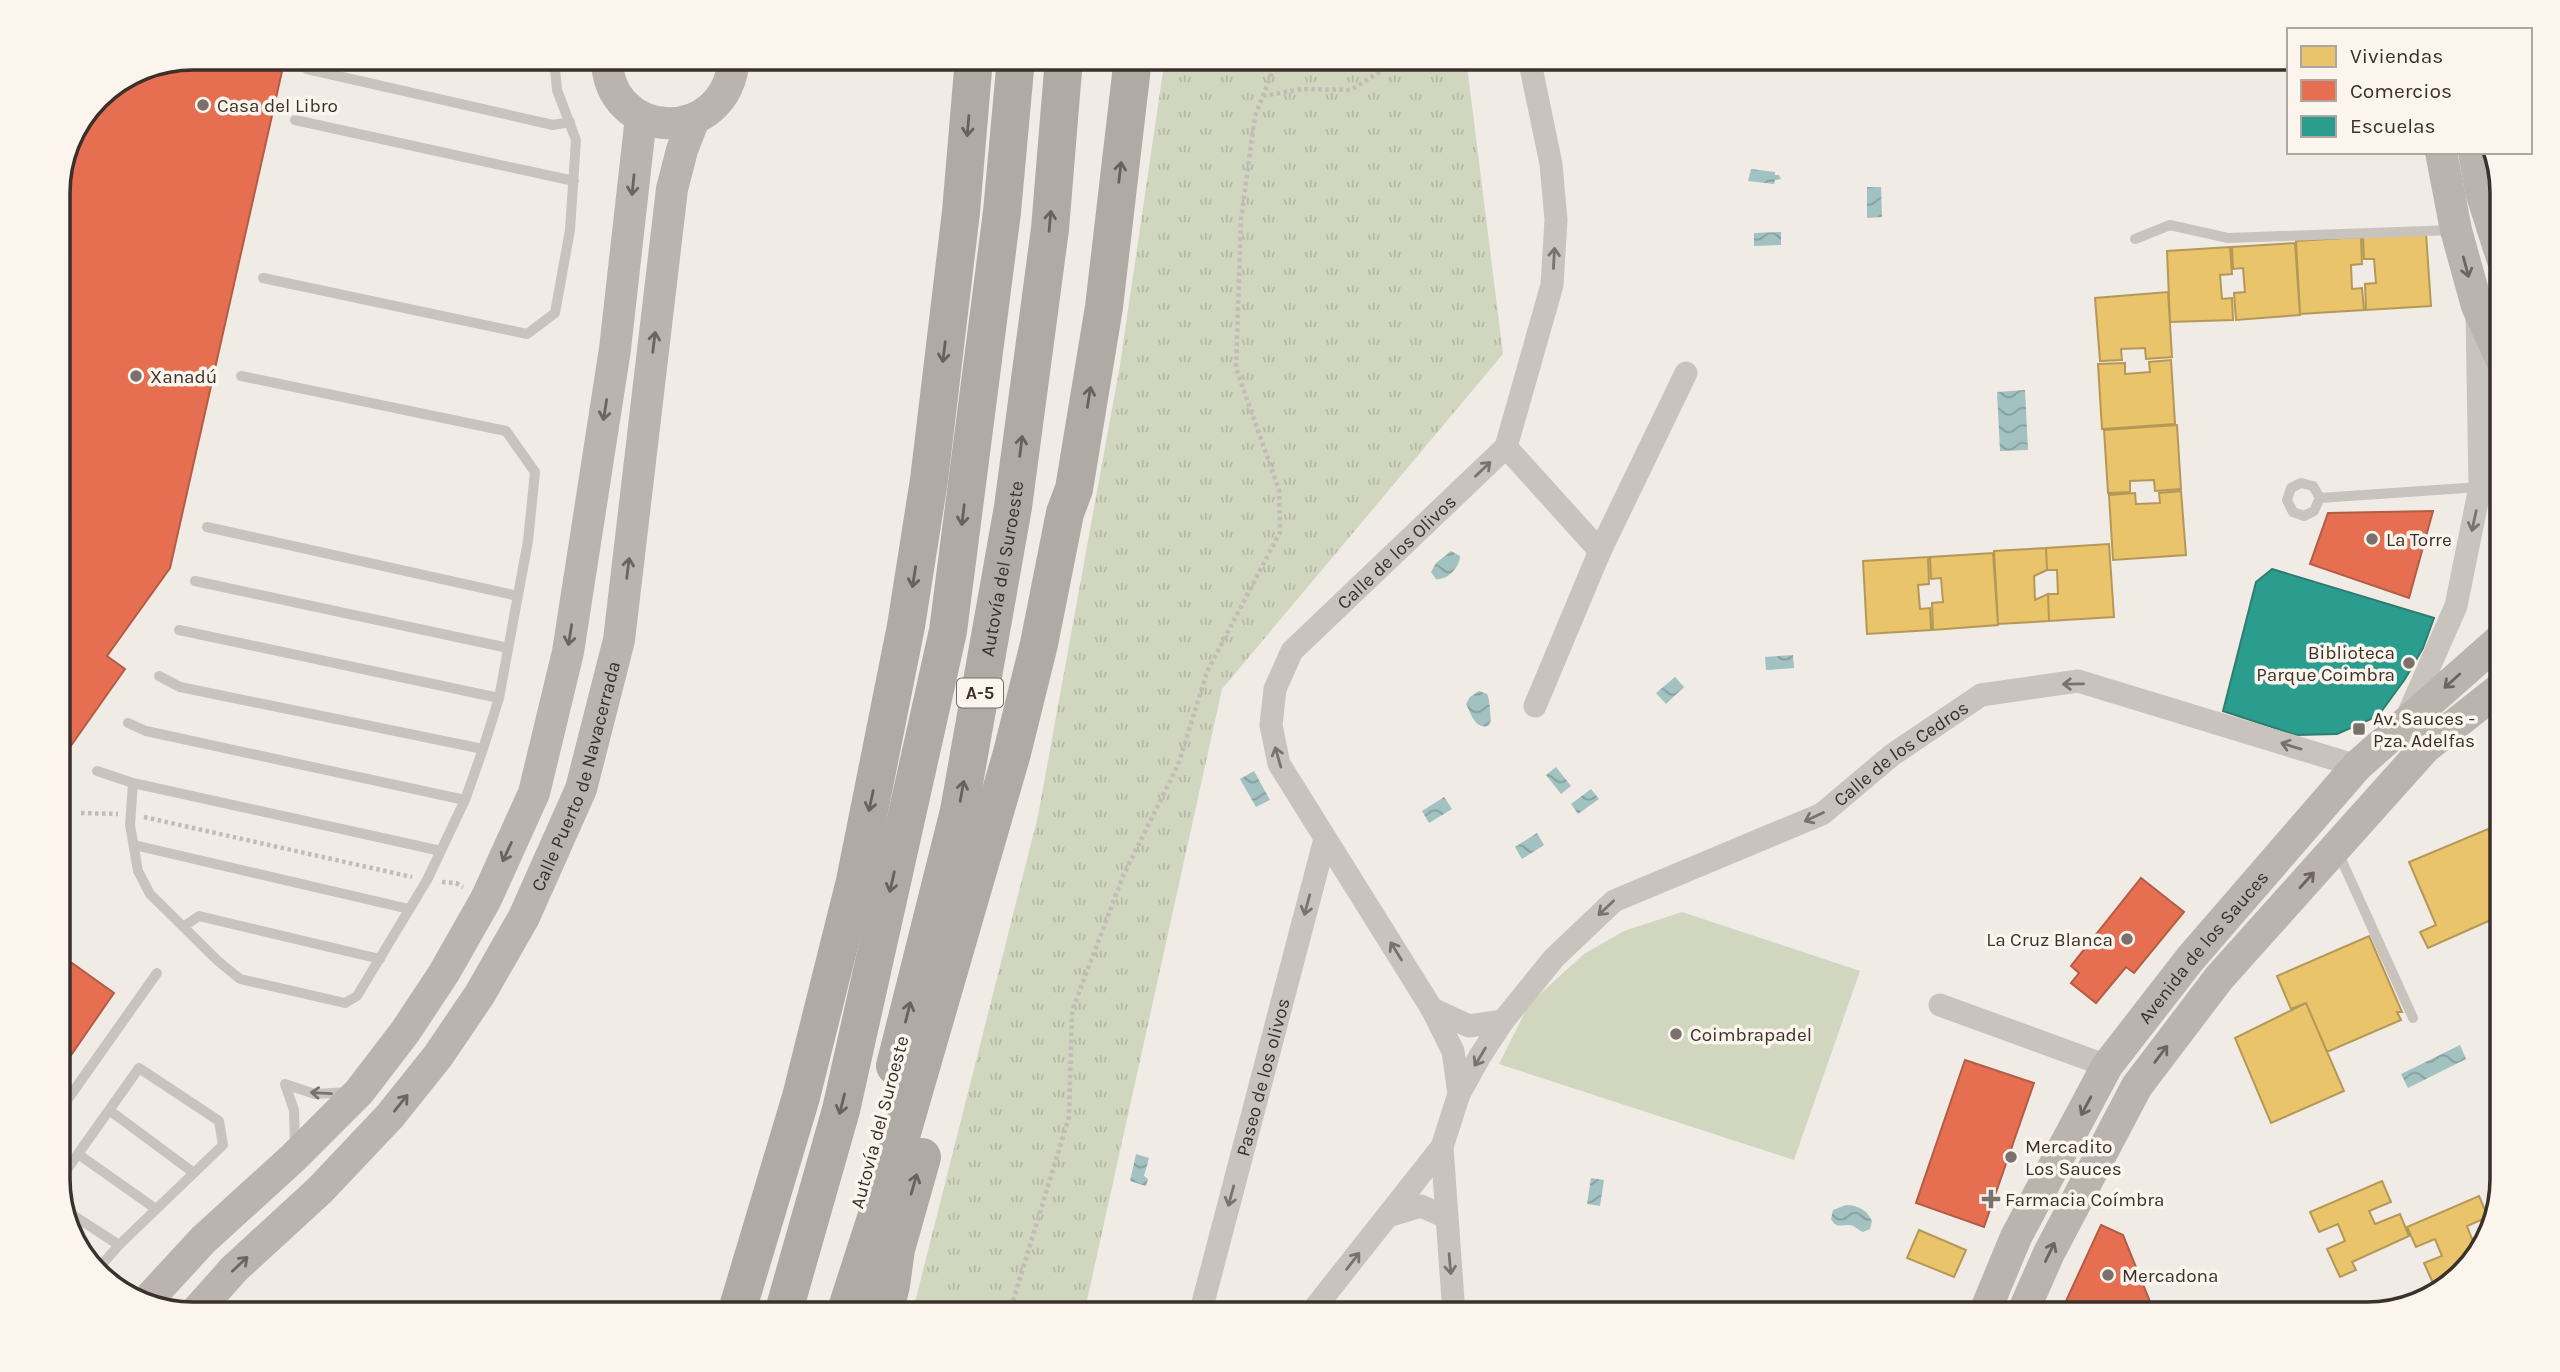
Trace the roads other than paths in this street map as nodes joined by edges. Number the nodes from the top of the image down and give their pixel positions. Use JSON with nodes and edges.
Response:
{"nodes":[{"id":1,"x":311,"y":70,"type":"edge"},
{"id":2,"x":555,"y":70,"type":"edge"},
{"id":3,"x":607,"y":70,"type":"edge"},
{"id":4,"x":733,"y":70,"type":"edge"},
{"id":5,"x":973,"y":70,"type":"edge"},
{"id":6,"x":1015,"y":70,"type":"edge"},
{"id":7,"x":1063,"y":70,"type":"edge"},
{"id":8,"x":1132,"y":70,"type":"edge"},
{"id":9,"x":1531,"y":70,"type":"edge"},
{"id":10,"x":641,"y":117,"type":"junction"},
{"id":11,"x":694,"y":119,"type":"junction"},
{"id":12,"x":295,"y":120,"type":"dead end"},
{"id":13,"x":569,"y":122,"type":"junction"},
{"id":14,"x":2441,"y":154,"type":"edge"},
{"id":15,"x":2474,"y":154,"type":"edge"},
{"id":16,"x":573,"y":181,"type":"junction"},
{"id":17,"x":2490,"y":220,"type":"edge"},
{"id":18,"x":2456,"y":230,"type":"junction"},
{"id":19,"x":2135,"y":239,"type":"dead end"},
{"id":20,"x":263,"y":278,"type":"dead end"},
{"id":21,"x":2477,"y":306,"type":"junction"},
{"id":22,"x":2490,"y":335,"type":"edge"},
{"id":23,"x":1686,"y":373,"type":"dead end"},
{"id":24,"x":241,"y":376,"type":"dead end"},
{"id":25,"x":1506,"y":447,"type":"junction"},
{"id":26,"x":2480,"y":487,"type":"junction"},
{"id":27,"x":1074,"y":489,"type":"junction"},
{"id":28,"x":2320,"y":498,"type":"dead end"},
{"id":29,"x":207,"y":527,"type":"dead end"},
{"id":30,"x":1600,"y":551,"type":"junction"},
{"id":31,"x":195,"y":581,"type":"dead end"},
{"id":32,"x":518,"y":596,"type":"junction"},
{"id":33,"x":179,"y":630,"type":"dead end"},
{"id":34,"x":508,"y":648,"type":"junction"},
{"id":35,"x":2490,"y":648,"type":"edge"},
{"id":36,"x":159,"y":676,"type":"dead end"},
{"id":37,"x":2490,"y":697,"type":"edge"},
{"id":38,"x":499,"y":698,"type":"junction"},
{"id":39,"x":1535,"y":706,"type":"dead end"},
{"id":40,"x":128,"y":723,"type":"dead end"},
{"id":41,"x":2403,"y":724,"type":"junction"},
{"id":42,"x":483,"y":749,"type":"junction"},
{"id":43,"x":2357,"y":766,"type":"junction"},
{"id":44,"x":97,"y":771,"type":"dead end"},
{"id":45,"x":133,"y":783,"type":"junction"},
{"id":46,"x":465,"y":800,"type":"junction"},
{"id":47,"x":1325,"y":839,"type":"junction"},
{"id":48,"x":134,"y":845,"type":"junction"},
{"id":49,"x":2336,"y":848,"type":"junction"},
{"id":50,"x":441,"y":851,"type":"junction"},
{"id":51,"x":409,"y":909,"type":"junction"},
{"id":52,"x":183,"y":927,"type":"junction"},
{"id":53,"x":380,"y":959,"type":"junction"},
{"id":54,"x":158,"y":973,"type":"dead end"},
{"id":55,"x":1940,"y":1005,"type":"dead end"},
{"id":56,"x":1432,"y":1009,"type":"junction"},
{"id":57,"x":2413,"y":1018,"type":"dead end"},
{"id":58,"x":1503,"y":1021,"type":"junction"},
{"id":59,"x":2107,"y":1066,"type":"junction"},
{"id":60,"x":359,"y":1092,"type":"junction"},
{"id":61,"x":1459,"y":1094,"type":"junction"},
{"id":62,"x":70,"y":1096,"type":"edge"},
{"id":63,"x":109,"y":1110,"type":"junction"},
{"id":64,"x":1442,"y":1147,"type":"junction"},
{"id":65,"x":78,"y":1154,"type":"junction"},
{"id":66,"x":293,"y":1158,"type":"junction"},
{"id":67,"x":70,"y":1165,"type":"edge"},
{"id":68,"x":194,"y":1173,"type":"junction"},
{"id":69,"x":156,"y":1209,"type":"junction"},
{"id":70,"x":1388,"y":1216,"type":"junction"},
{"id":71,"x":77,"y":1217,"type":"edge"},
{"id":72,"x":1446,"y":1217,"type":"junction"},
{"id":73,"x":119,"y":1245,"type":"junction"},
{"id":74,"x":896,"y":1249,"type":"junction"},
{"id":75,"x":104,"y":1263,"type":"edge"},
{"id":76,"x":153,"y":1295,"type":"edge"},
{"id":77,"x":205,"y":1302,"type":"edge"},
{"id":78,"x":740,"y":1302,"type":"edge"},
{"id":79,"x":786,"y":1302,"type":"edge"},
{"id":80,"x":829,"y":1302,"type":"edge"},
{"id":81,"x":849,"y":1302,"type":"edge"},
{"id":82,"x":874,"y":1302,"type":"edge"},
{"id":83,"x":886,"y":1302,"type":"edge"},
{"id":84,"x":1203,"y":1302,"type":"edge"},
{"id":85,"x":1320,"y":1302,"type":"edge"},
{"id":86,"x":1453,"y":1302,"type":"edge"},
{"id":87,"x":1989,"y":1302,"type":"edge"},
{"id":88,"x":2027,"y":1302,"type":"edge"}],
"edges":[{"from":1,"to":13,"type":"lane"},
{"from":2,"to":13,"type":"lane"},
{"from":3,"to":10,"type":"street"},
{"from":4,"to":11,"type":"street"},
{"from":5,"to":78,"type":"highway","one_way":true},
{"from":6,"to":79,"type":"highway","name":"Autovía del Suroeste","number":"A-5","one_way":true},
{"from":80,"to":7,"type":"highway","name":"Autovía del Suroeste","number":"A-5","one_way":true},
{"from":27,"to":8,"type":"highway","one_way":true},
{"from":25,"to":9,"type":"street","one_way":true},
{"from":10,"to":11,"type":"street"},
{"from":10,"to":60,"type":"street","name":"Calle Puerto de Navacerrada","one_way":true},
{"from":77,"to":11,"type":"street","name":"Calle Puerto de Navacerrada","one_way":true},
{"from":12,"to":16,"type":"lane"},
{"from":13,"to":16,"type":"lane"},
{"from":14,"to":18,"type":"street"},
{"from":15,"to":17,"type":"street"},
{"from":16,"to":20,"type":"lane"},
{"from":18,"to":19,"type":"lane"},
{"from":18,"to":21,"type":"street","one_way":true},
{"from":21,"to":22,"type":"street"},
{"from":21,"to":26,"type":"street"},
{"from":23,"to":30,"type":"street"},
{"from":24,"to":32,"type":"lane"},
{"from":25,"to":30,"type":"street"},
{"from":47,"to":25,"type":"street","name":"Calle de los Olivos","one_way":true},
{"from":26,"to":28,"type":"lane"},
{"from":26,"to":41,"type":"street","one_way":true},
{"from":74,"to":27,"type":"highway","one_way":true},
{"from":27,"to":81,"type":"highway"},
{"from":29,"to":32,"type":"lane"},
{"from":30,"to":39,"type":"street"},
{"from":31,"to":34,"type":"lane"},
{"from":32,"to":34,"type":"lane"},
{"from":33,"to":38,"type":"lane"},
{"from":34,"to":38,"type":"lane"},
{"from":35,"to":41,"type":"street","name":"Avenida de los Sauces","one_way":true},
{"from":36,"to":42,"type":"lane"},
{"from":37,"to":49,"type":"street","name":"Avenida de los Sauces"},
{"from":38,"to":42,"type":"lane"},
{"from":40,"to":46,"type":"lane"},
{"from":41,"to":43,"type":"street","name":"Avenida de los Sauces"},
{"from":42,"to":46,"type":"lane"},
{"from":43,"to":58,"type":"street","name":"Calle de los Cedros","one_way":true},
{"from":43,"to":59,"type":"street","name":"Avenida de los Sauces"},
{"from":44,"to":45,"type":"lane"},
{"from":45,"to":48,"type":"lane"},
{"from":45,"to":50,"type":"lane"},
{"from":46,"to":50,"type":"lane"},
{"from":56,"to":47,"type":"street","name":"Calle de los Olivos","one_way":true},
{"from":47,"to":84,"type":"street","name":"Paseo de los olivos","one_way":true},
{"from":48,"to":51,"type":"lane"},
{"from":48,"to":52,"type":"lane"},
{"from":49,"to":57,"type":"lane"},
{"from":88,"to":49,"type":"street","name":"Avenida de los Sauces","one_way":true},
{"from":50,"to":51,"type":"lane"},
{"from":51,"to":53,"type":"lane"},
{"from":52,"to":53,"type":"lane"},
{"from":52,"to":53,"type":"lane"},
{"from":54,"to":62,"type":"lane"},
{"from":55,"to":59,"type":"street"},
{"from":56,"to":58,"type":"street"},
{"from":56,"to":61,"type":"street","name":"Calle de los Olivos"},
{"from":58,"to":61,"type":"street","name":"Calle de los Cedros","one_way":true},
{"from":59,"to":87,"type":"street","name":"Avenida de los Sauces","one_way":true},
{"from":60,"to":66,"type":"street","name":"Calle Puerto de Navacerrada"},
{"from":60,"to":66,"type":"lane","one_way":true},
{"from":61,"to":64,"type":"street"},
{"from":63,"to":65,"type":"lane"},
{"from":63,"to":68,"type":"lane"},
{"from":63,"to":68,"type":"lane"},
{"from":64,"to":70,"type":"street"},
{"from":64,"to":72,"type":"street"},
{"from":65,"to":67,"type":"lane"},
{"from":65,"to":69,"type":"lane"},
{"from":66,"to":76,"type":"street","name":"Calle Puerto de Navacerrada"},
{"from":68,"to":69,"type":"lane"},
{"from":69,"to":73,"type":"lane"},
{"from":70,"to":72,"type":"street"},
{"from":85,"to":70,"type":"street","one_way":true},
{"from":71,"to":73,"type":"lane"},
{"from":72,"to":86,"type":"street","one_way":true},
{"from":73,"to":75,"type":"lane"},
{"from":74,"to":82,"type":"highway"},
{"from":74,"to":83,"type":"highway"}]}
